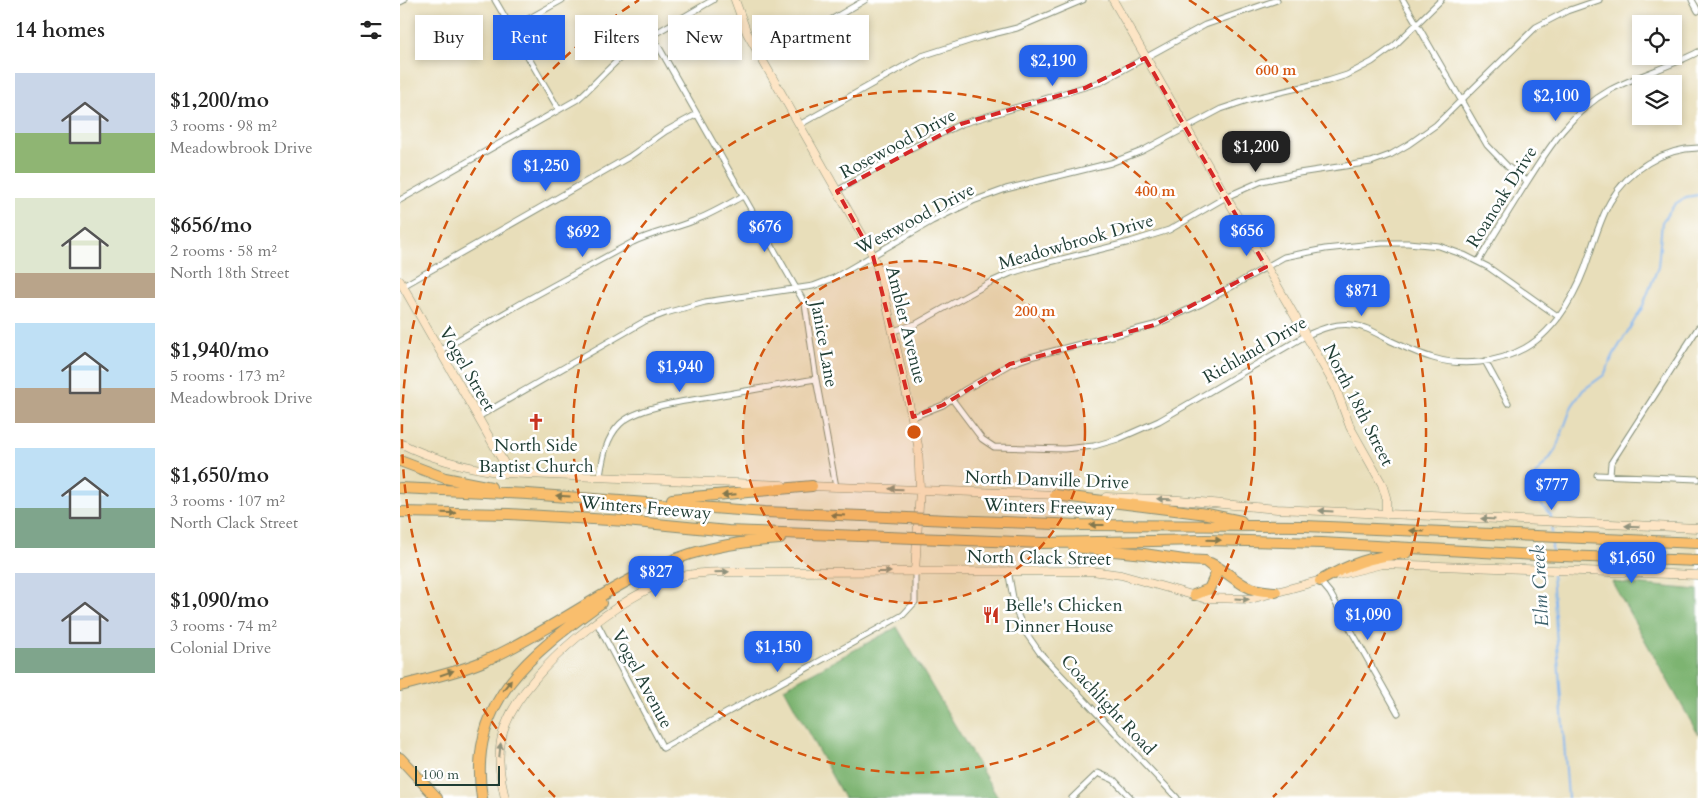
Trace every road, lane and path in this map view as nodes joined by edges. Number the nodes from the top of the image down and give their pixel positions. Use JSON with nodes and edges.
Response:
{"nodes":[{"id":1,"x":404,"y":0,"type":"edge"},
{"id":2,"x":495,"y":0,"type":"edge"},
{"id":3,"x":562,"y":0,"type":"edge"},
{"id":4,"x":713,"y":0,"type":"edge"},
{"id":5,"x":735,"y":0,"type":"edge"},
{"id":6,"x":866,"y":0,"type":"edge"},
{"id":7,"x":1083,"y":0,"type":"edge"},
{"id":8,"x":1113,"y":0,"type":"edge"},
{"id":9,"x":1277,"y":0,"type":"edge"},
{"id":10,"x":1403,"y":0,"type":"edge"},
{"id":11,"x":1442,"y":0,"type":"edge"},
{"id":12,"x":1599,"y":0,"type":"edge"},
{"id":13,"x":1692,"y":0,"type":"edge"},
{"id":14,"x":400,"y":2,"type":"edge"},
{"id":15,"x":1698,"y":11,"type":"edge"},
{"id":16,"x":504,"y":15,"type":"edge"},
{"id":17,"x":535,"y":15,"type":"edge"},
{"id":18,"x":840,"y":15,"type":"edge"},
{"id":19,"x":1416,"y":24,"type":"junction"},
{"id":20,"x":658,"y":32,"type":"edge"},
{"id":21,"x":752,"y":42,"type":"edge"},
{"id":22,"x":658,"y":46,"type":"edge"},
{"id":23,"x":1698,"y":52,"type":"edge"},
{"id":24,"x":1145,"y":58,"type":"junction"},
{"id":25,"x":530,"y":60,"type":"edge"},
{"id":26,"x":618,"y":60,"type":"edge"},
{"id":27,"x":762,"y":60,"type":"edge"},
{"id":28,"x":1460,"y":100,"type":"junction"},
{"id":29,"x":559,"y":110,"type":"junction"},
{"id":30,"x":697,"y":114,"type":"junction"},
{"id":31,"x":798,"y":125,"type":"junction"},
{"id":32,"x":1186,"y":128,"type":"junction"},
{"id":33,"x":1698,"y":148,"type":"edge"},
{"id":34,"x":1528,"y":181,"type":"junction"},
{"id":35,"x":837,"y":191,"type":"junction"},
{"id":36,"x":742,"y":196,"type":"junction"},
{"id":37,"x":1226,"y":197,"type":"junction"},
{"id":38,"x":400,"y":200,"type":"edge"},
{"id":39,"x":874,"y":256,"type":"junction"},
{"id":40,"x":1478,"y":262,"type":"junction"},
{"id":41,"x":1266,"y":267,"type":"junction"},
{"id":42,"x":401,"y":284,"type":"edge"},
{"id":43,"x":798,"y":289,"type":"junction"},
{"id":44,"x":1559,"y":317,"type":"junction"},
{"id":45,"x":1698,"y":328,"type":"edge"},
{"id":46,"x":893,"y":331,"type":"junction"},
{"id":47,"x":1305,"y":336,"type":"junction"},
{"id":48,"x":439,"y":351,"type":"junction"},
{"id":49,"x":1485,"y":361,"type":"junction"},
{"id":50,"x":816,"y":379,"type":"junction"},
{"id":51,"x":952,"y":399,"type":"junction"},
{"id":52,"x":1508,"y":403,"type":"dead end"},
{"id":53,"x":478,"y":417,"type":"junction"},
{"id":54,"x":913,"y":417,"type":"junction"},
{"id":55,"x":400,"y":443,"type":"edge"},
{"id":56,"x":400,"y":461,"type":"edge"},
{"id":57,"x":504,"y":473,"type":"junction"},
{"id":58,"x":1597,"y":475,"type":"dead end"},
{"id":59,"x":1610,"y":475,"type":"junction"},
{"id":60,"x":600,"y":476,"type":"junction"},
{"id":61,"x":1698,"y":479,"type":"edge"},
{"id":62,"x":812,"y":486,"type":"junction"},
{"id":63,"x":836,"y":487,"type":"junction"},
{"id":64,"x":400,"y":488,"type":"edge"},
{"id":65,"x":920,"y":489,"type":"junction"},
{"id":66,"x":528,"y":494,"type":"junction"},
{"id":67,"x":1055,"y":495,"type":"junction"},
{"id":68,"x":629,"y":501,"type":"junction"},
{"id":69,"x":400,"y":512,"type":"edge"},
{"id":70,"x":1386,"y":514,"type":"junction"},
{"id":71,"x":1264,"y":526,"type":"junction"},
{"id":72,"x":1698,"y":528,"type":"edge"},
{"id":73,"x":838,"y":536,"type":"junction"},
{"id":74,"x":1043,"y":543,"type":"junction"},
{"id":75,"x":1698,"y":543,"type":"edge"},
{"id":76,"x":1441,"y":550,"type":"junction"},
{"id":77,"x":1204,"y":561,"type":"junction"},
{"id":78,"x":1698,"y":561,"type":"edge"},
{"id":79,"x":652,"y":570,"type":"junction"},
{"id":80,"x":1008,"y":570,"type":"junction"},
{"id":81,"x":915,"y":572,"type":"junction"},
{"id":82,"x":1698,"y":575,"type":"edge"},
{"id":83,"x":1320,"y":581,"type":"junction"},
{"id":84,"x":1276,"y":592,"type":"junction"},
{"id":85,"x":1194,"y":595,"type":"junction"},
{"id":86,"x":596,"y":622,"type":"junction"},
{"id":87,"x":400,"y":686,"type":"edge"},
{"id":88,"x":1398,"y":713,"type":"dead end"},
{"id":89,"x":400,"y":758,"type":"edge"},
{"id":90,"x":437,"y":798,"type":"edge"},
{"id":91,"x":482,"y":798,"type":"edge"},
{"id":92,"x":505,"y":798,"type":"edge"},
{"id":93,"x":1072,"y":798,"type":"edge"},
{"id":94,"x":1131,"y":798,"type":"edge"},
{"id":95,"x":1178,"y":798,"type":"edge"}],
"edges":[{"from":1,"to":14,"type":"street"},
{"from":2,"to":16,"type":"street"},
{"from":3,"to":17,"type":"street"},
{"from":4,"to":20,"type":"street"},
{"from":5,"to":21,"type":"main road","name":"Ambler Avenue"},
{"from":6,"to":18,"type":"street"},
{"from":7,"to":31,"type":"street"},
{"from":8,"to":24,"type":"main road","name":"North 18th Street"},
{"from":9,"to":24,"type":"street","name":"Rosewood Drive"},
{"from":10,"to":19,"type":"street"},
{"from":11,"to":19,"type":"street","name":"Westwood Drive"},
{"from":12,"to":28,"type":"street","name":"Meadowbrook Drive"},
{"from":13,"to":15,"type":"street"},
{"from":19,"to":28,"type":"street"},
{"from":19,"to":32,"type":"street","name":"Westwood Drive"},
{"from":22,"to":30,"type":"street","name":"Janice Lane"},
{"from":23,"to":34,"type":"street","name":"Roanoak Drive"},
{"from":24,"to":32,"type":"main road","name":"North 18th Street"},
{"from":24,"to":35,"type":"street","name":"Rosewood Drive"},
{"from":25,"to":29,"type":"street"},
{"from":26,"to":29,"type":"street"},
{"from":27,"to":31,"type":"main road","name":"Ambler Avenue"},
{"from":28,"to":34,"type":"street"},
{"from":28,"to":37,"type":"street","name":"Meadowbrook Drive"},
{"from":29,"to":38,"type":"street"},
{"from":30,"to":36,"type":"street","name":"Janice Lane"},
{"from":30,"to":42,"type":"street"},
{"from":31,"to":35,"type":"main road","name":"Ambler Avenue"},
{"from":32,"to":37,"type":"main road","name":"North 18th Street"},
{"from":32,"to":39,"type":"street","name":"Westwood Drive"},
{"from":33,"to":44,"type":"street","name":"Richland Drive"},
{"from":34,"to":40,"type":"street","name":"Roanoak Drive"},
{"from":35,"to":39,"type":"main road","name":"Ambler Avenue"},
{"from":36,"to":43,"type":"street","name":"Janice Lane"},
{"from":36,"to":48,"type":"street"},
{"from":37,"to":41,"type":"main road","name":"North 18th Street"},
{"from":37,"to":46,"type":"street","name":"Meadowbrook Drive"},
{"from":39,"to":43,"type":"street","name":"Westwood Drive"},
{"from":39,"to":46,"type":"main road","name":"Ambler Avenue"},
{"from":40,"to":41,"type":"street"},
{"from":40,"to":44,"type":"street"},
{"from":41,"to":47,"type":"main road","name":"North 18th Street"},
{"from":41,"to":51,"type":"street"},
{"from":42,"to":48,"type":"main road","name":"Vogel Street"},
{"from":43,"to":50,"type":"street","name":"Janice Lane"},
{"from":43,"to":53,"type":"street","name":"Westwood Drive"},
{"from":44,"to":49,"type":"street","name":"Richland Drive"},
{"from":45,"to":59,"type":"street"},
{"from":46,"to":54,"type":"main road","name":"Ambler Avenue"},
{"from":47,"to":49,"type":"street","name":"Richland Drive"},
{"from":47,"to":51,"type":"street","name":"Richland Drive"},
{"from":47,"to":70,"type":"main road","name":"North 18th Street"},
{"from":48,"to":53,"type":"main road","name":"Vogel Street"},
{"from":49,"to":52,"type":"street"},
{"from":50,"to":60,"type":"street"},
{"from":50,"to":63,"type":"street","name":"Janice Lane"},
{"from":51,"to":54,"type":"street"},
{"from":53,"to":57,"type":"main road","name":"Vogel Street"},
{"from":54,"to":65,"type":"main road","name":"Ambler Avenue"},
{"from":55,"to":57,"type":"main road","name":"North Danville Drive"},
{"from":56,"to":66,"type":"highway"},
{"from":57,"to":60,"type":"main road","name":"North Danville Drive"},
{"from":58,"to":59,"type":"street"},
{"from":59,"to":61,"type":"street"},
{"from":60,"to":62,"type":"main road","name":"North Danville Drive"},
{"from":62,"to":63,"type":"main road","name":"North Danville Drive"},
{"from":62,"to":68,"type":"highway","one_way":true},
{"from":65,"to":63,"type":"main road","name":"North Danville Drive","one_way":true},
{"from":64,"to":66,"type":"highway","name":"Winters Freeway"},
{"from":65,"to":67,"type":"main road","name":"North Danville Drive"},
{"from":65,"to":81,"type":"main road","name":"Ambler Avenue"},
{"from":68,"to":66,"type":"highway","name":"Winters Freeway","one_way":true},
{"from":70,"to":67,"type":"main road","name":"North Danville Drive","one_way":true},
{"from":67,"to":71,"type":"highway"},
{"from":71,"to":68,"type":"highway","name":"Winters Freeway","one_way":true,"bridge":true},
{"from":69,"to":73,"type":"highway","name":"Winters Freeway","one_way":true},
{"from":72,"to":70,"type":"main road","name":"North Danville Drive","one_way":true},
{"from":75,"to":71,"type":"highway","name":"Winters Freeway","one_way":true},
{"from":73,"to":74,"type":"highway","name":"Winters Freeway","bridge":true},
{"from":73,"to":79,"type":"highway"},
{"from":74,"to":76,"type":"highway","name":"Winters Freeway","one_way":true},
{"from":74,"to":77,"type":"highway"},
{"from":76,"to":78,"type":"highway","name":"Winters Freeway"},
{"from":76,"to":83,"type":"highway"},
{"from":77,"to":84,"type":"highway"},
{"from":77,"to":85,"type":"highway"},
{"from":87,"to":79,"type":"highway","one_way":true},
{"from":91,"to":79,"type":"highway","one_way":true},
{"from":80,"to":81,"type":"main road","name":"North Clack Street"},
{"from":80,"to":85,"type":"main road","name":"North Clack Street"},
{"from":80,"to":95,"type":"street","name":"Coachlight Road"},
{"from":86,"to":81,"type":"main road","name":"North Clack Street","one_way":true},
{"from":81,"to":86,"type":"street","name":"Vogel Avenue"},
{"from":82,"to":83,"type":"main road","name":"North Clack Street"},
{"from":83,"to":84,"type":"main road","name":"North Clack Street"},
{"from":83,"to":88,"type":"street"},
{"from":85,"to":84,"type":"main road","name":"North Clack Street","one_way":true},
{"from":92,"to":86,"type":"main road","name":"North Clack Street","one_way":true},
{"from":89,"to":90,"type":"highway"},
{"from":93,"to":94,"type":"street"}]}
